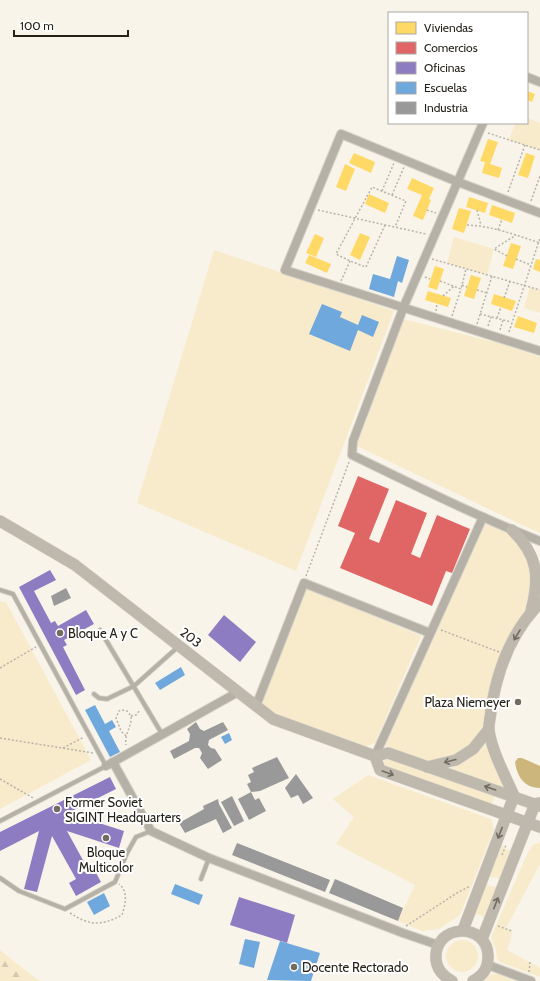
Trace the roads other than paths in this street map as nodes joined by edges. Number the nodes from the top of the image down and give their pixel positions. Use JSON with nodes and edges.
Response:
{"nodes":[{"id":1,"x":528,"y":77,"type":"edge"},
{"id":2,"x":540,"y":82,"type":"edge"},
{"id":3,"x":482,"y":127,"type":"edge"},
{"id":4,"x":458,"y":182,"type":"junction"},
{"id":5,"x":540,"y":213,"type":"edge"},
{"id":6,"x":404,"y":306,"type":"junction"},
{"id":7,"x":540,"y":351,"type":"edge"},
{"id":8,"x":483,"y":517,"type":"junction"},
{"id":9,"x":0,"y":520,"type":"edge"},
{"id":10,"x":512,"y":530,"type":"junction"},
{"id":11,"x":540,"y":541,"type":"edge"},
{"id":12,"x":0,"y":590,"type":"edge"},
{"id":13,"x":540,"y":603,"type":"edge"},
{"id":14,"x":531,"y":612,"type":"junction"},
{"id":15,"x":100,"y":630,"type":"dead end"},
{"id":16,"x":432,"y":631,"type":"junction"},
{"id":17,"x":179,"y":646,"type":"junction"},
{"id":18,"x":134,"y":686,"type":"junction"},
{"id":19,"x":238,"y":692,"type":"junction"},
{"id":20,"x":94,"y":694,"type":"dead end"},
{"id":21,"x":256,"y":706,"type":"junction"},
{"id":22,"x":489,"y":730,"type":"junction"},
{"id":23,"x":162,"y":734,"type":"junction"},
{"id":24,"x":375,"y":756,"type":"junction"},
{"id":25,"x":109,"y":764,"type":"junction"},
{"id":26,"x":427,"y":767,"type":"junction"},
{"id":27,"x":514,"y":796,"type":"junction"},
{"id":28,"x":538,"y":804,"type":"edge"},
{"id":29,"x":506,"y":816,"type":"junction"},
{"id":30,"x":0,"y":821,"type":"edge"},
{"id":31,"x":528,"y":823,"type":"junction"},
{"id":32,"x":540,"y":827,"type":"edge"},
{"id":33,"x":151,"y":831,"type":"junction"},
{"id":34,"x":209,"y":858,"type":"junction"},
{"id":35,"x":0,"y":878,"type":"edge"},
{"id":36,"x":201,"y":879,"type":"dead end"},
{"id":37,"x":463,"y":930,"type":"junction"},
{"id":38,"x":482,"y":939,"type":"junction"},
{"id":39,"x":438,"y":945,"type":"junction"},
{"id":40,"x":488,"y":965,"type":"junction"},
{"id":41,"x":446,"y":979,"type":"edge"},
{"id":42,"x":478,"y":979,"type":"edge"},
{"id":43,"x":531,"y":981,"type":"edge"}],
"edges":[{"from":1,"to":2,"type":"street"},
{"from":3,"to":4,"type":"street"},
{"from":4,"to":5,"type":"street"},
{"from":4,"to":6,"type":"street"},
{"from":4,"to":6,"type":"street"},
{"from":6,"to":7,"type":"street"},
{"from":6,"to":8,"type":"street"},
{"from":8,"to":10,"type":"street"},
{"from":8,"to":16,"type":"street"},
{"from":9,"to":17,"type":"street","name":"203"},
{"from":10,"to":11,"type":"street"},
{"from":10,"to":14,"type":"street"},
{"from":12,"to":25,"type":"lane"},
{"from":13,"to":14,"type":"street"},
{"from":14,"to":22,"type":"street","one_way":true},
{"from":15,"to":18,"type":"lane"},
{"from":16,"to":21,"type":"street"},
{"from":16,"to":24,"type":"street"},
{"from":17,"to":18,"type":"lane"},
{"from":17,"to":19,"type":"street","name":"203"},
{"from":18,"to":20,"type":"lane"},
{"from":18,"to":23,"type":"lane"},
{"from":19,"to":21,"type":"street","name":"203"},
{"from":19,"to":23,"type":"street"},
{"from":21,"to":24,"type":"street","name":"203"},
{"from":22,"to":26,"type":"street","one_way":true},
{"from":22,"to":27,"type":"street"},
{"from":23,"to":25,"type":"street"},
{"from":24,"to":26,"type":"street"},
{"from":24,"to":29,"type":"street","one_way":true},
{"from":25,"to":30,"type":"lane"},
{"from":25,"to":33,"type":"street"},
{"from":27,"to":26,"type":"street","one_way":true},
{"from":27,"to":28,"type":"street"},
{"from":27,"to":29,"type":"street"},
{"from":28,"to":31,"type":"street"},
{"from":29,"to":31,"type":"street"},
{"from":29,"to":37,"type":"street","one_way":true},
{"from":31,"to":32,"type":"street"},
{"from":38,"to":31,"type":"street","one_way":true},
{"from":33,"to":34,"type":"street"},
{"from":33,"to":35,"type":"lane"},
{"from":34,"to":36,"type":"lane"},
{"from":34,"to":39,"type":"street"},
{"from":37,"to":38,"type":"street"},
{"from":37,"to":39,"type":"street"},
{"from":38,"to":40,"type":"street"},
{"from":39,"to":41,"type":"street"},
{"from":40,"to":42,"type":"street"},
{"from":40,"to":43,"type":"street"}]}
